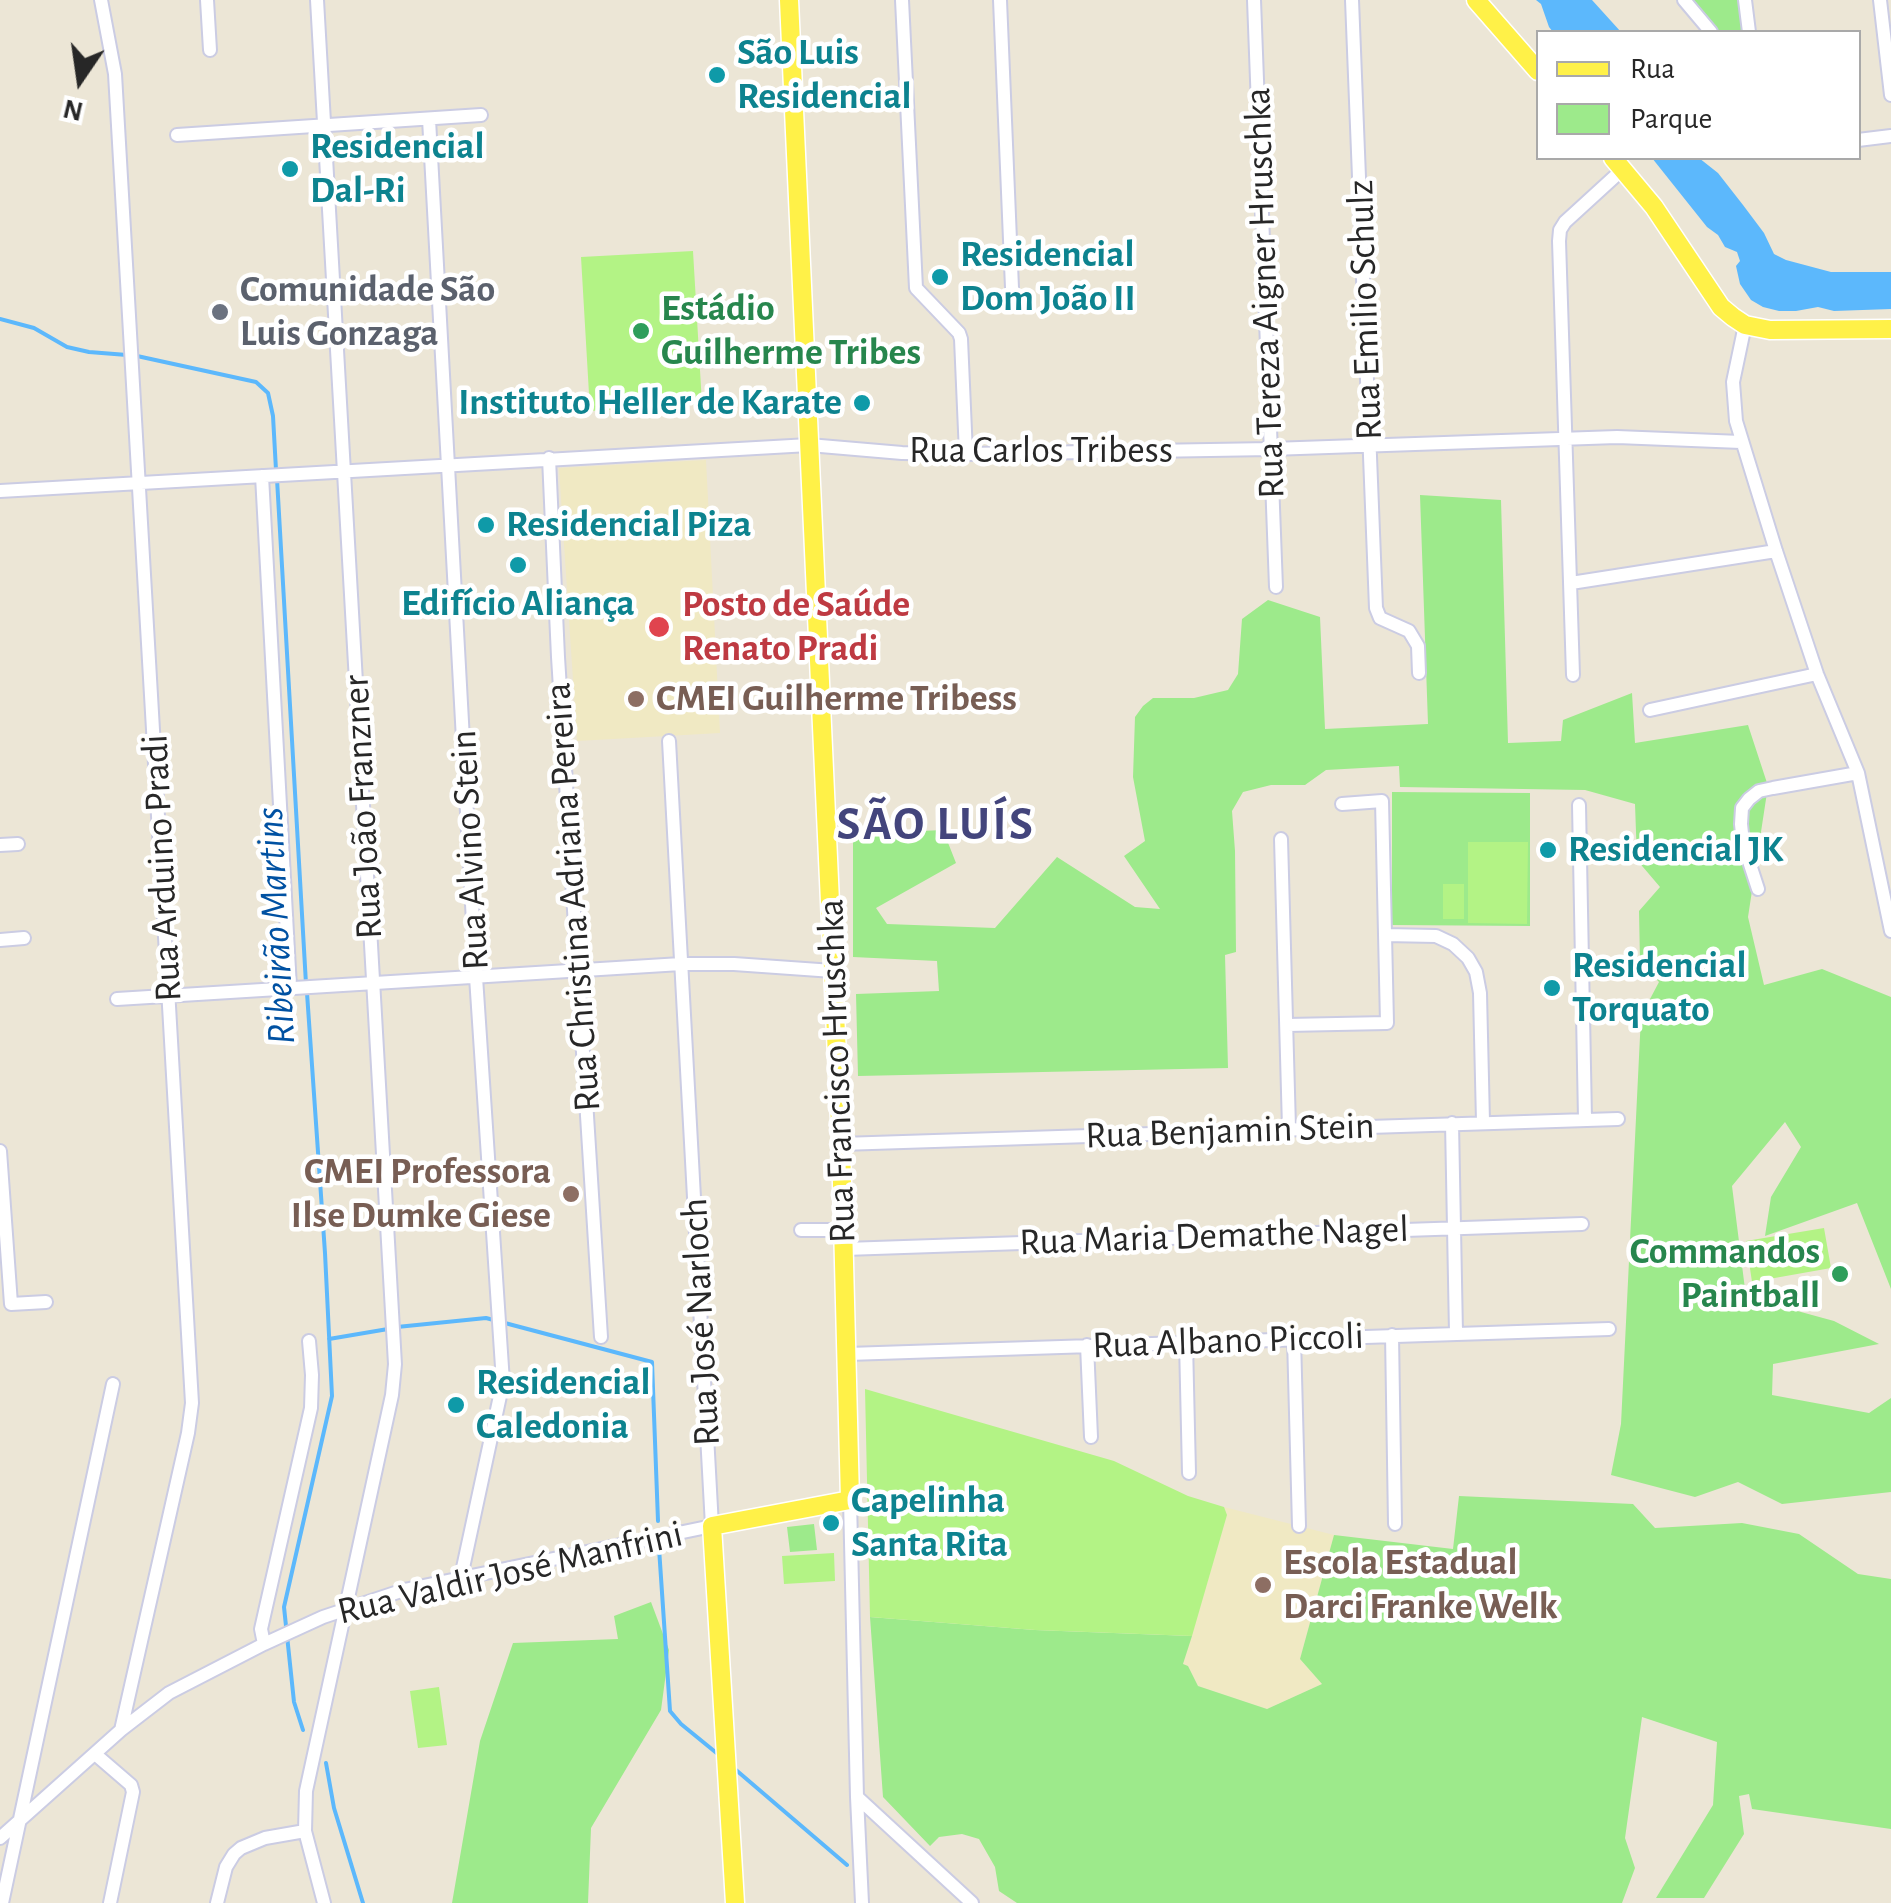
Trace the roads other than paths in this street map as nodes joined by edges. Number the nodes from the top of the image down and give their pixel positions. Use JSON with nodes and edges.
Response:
{"nodes":[{"id":1,"x":100,"y":0,"type":"edge"},
{"id":2,"x":206,"y":0,"type":"edge"},
{"id":3,"x":316,"y":0,"type":"edge"},
{"id":4,"x":789,"y":0,"type":"edge"},
{"id":5,"x":902,"y":0,"type":"edge"},
{"id":6,"x":1000,"y":0,"type":"edge"},
{"id":7,"x":1254,"y":0,"type":"edge"},
{"id":8,"x":1352,"y":0,"type":"edge"},
{"id":9,"x":1476,"y":0,"type":"edge"},
{"id":10,"x":1684,"y":0,"type":"edge"},
{"id":11,"x":1745,"y":0,"type":"edge"},
{"id":12,"x":1880,"y":0,"type":"edge"},
{"id":13,"x":1709,"y":30,"type":"edge"},
{"id":14,"x":1749,"y":30,"type":"edge"},
{"id":15,"x":210,"y":50,"type":"dead end"},
{"id":16,"x":1536,"y":70,"type":"edge"},
{"id":17,"x":1891,"y":95,"type":"edge"},
{"id":18,"x":481,"y":115,"type":"dead end"},
{"id":19,"x":429,"y":119,"type":"junction"},
{"id":20,"x":324,"y":126,"type":"junction"},
{"id":21,"x":177,"y":135,"type":"dead end"},
{"id":22,"x":1891,"y":136,"type":"edge"},
{"id":23,"x":1861,"y":140,"type":"edge"},
{"id":24,"x":1618,"y":163,"type":"edge"},
{"id":25,"x":1012,"y":288,"type":"dead end"},
{"id":26,"x":1746,"y":325,"type":"junction"},
{"id":27,"x":1891,"y":329,"type":"edge"},
{"id":28,"x":1564,"y":440,"type":"junction"},
{"id":29,"x":1741,"y":442,"type":"junction"},
{"id":30,"x":809,"y":445,"type":"junction"},
{"id":31,"x":1371,"y":445,"type":"junction"},
{"id":32,"x":1271,"y":449,"type":"junction"},
{"id":33,"x":966,"y":454,"type":"junction"},
{"id":34,"x":549,"y":458,"type":"junction"},
{"id":35,"x":450,"y":464,"type":"junction"},
{"id":36,"x":343,"y":471,"type":"junction"},
{"id":37,"x":271,"y":476,"type":"junction"},
{"id":38,"x":139,"y":483,"type":"junction"},
{"id":39,"x":0,"y":491,"type":"edge"},
{"id":40,"x":1776,"y":552,"type":"junction"},
{"id":41,"x":1571,"y":584,"type":"junction"},
{"id":42,"x":1276,"y":587,"type":"dead end"},
{"id":43,"x":1420,"y":673,"type":"dead end"},
{"id":44,"x":1818,"y":674,"type":"junction"},
{"id":45,"x":1573,"y":675,"type":"dead end"},
{"id":46,"x":1650,"y":710,"type":"dead end"},
{"id":47,"x":669,"y":741,"type":"dead end"},
{"id":48,"x":1858,"y":773,"type":"junction"},
{"id":49,"x":1342,"y":804,"type":"dead end"},
{"id":50,"x":1579,"y":806,"type":"dead end"},
{"id":51,"x":1281,"y":840,"type":"dead end"},
{"id":52,"x":18,"y":844,"type":"dead end"},
{"id":53,"x":0,"y":846,"type":"edge"},
{"id":54,"x":1758,"y":889,"type":"dead end"},
{"id":55,"x":1891,"y":931,"type":"edge"},
{"id":56,"x":1385,"y":934,"type":"junction"},
{"id":57,"x":24,"y":938,"type":"dead end"},
{"id":58,"x":0,"y":940,"type":"edge"},
{"id":59,"x":682,"y":964,"type":"junction"},
{"id":60,"x":579,"y":970,"type":"junction"},
{"id":61,"x":833,"y":971,"type":"junction"},
{"id":62,"x":476,"y":977,"type":"junction"},
{"id":63,"x":373,"y":983,"type":"junction"},
{"id":64,"x":294,"y":988,"type":"junction"},
{"id":65,"x":170,"y":996,"type":"junction"},
{"id":66,"x":116,"y":999,"type":"dead end"},
{"id":67,"x":1287,"y":1025,"type":"junction"},
{"id":68,"x":1618,"y":1119,"type":"dead end"},
{"id":69,"x":1585,"y":1120,"type":"junction"},
{"id":70,"x":1484,"y":1122,"type":"junction"},
{"id":71,"x":1452,"y":1124,"type":"junction"},
{"id":72,"x":1289,"y":1128,"type":"junction"},
{"id":73,"x":841,"y":1144,"type":"junction"},
{"id":74,"x":0,"y":1151,"type":"edge"},
{"id":75,"x":1582,"y":1224,"type":"dead end"},
{"id":76,"x":1453,"y":1227,"type":"junction"},
{"id":77,"x":802,"y":1230,"type":"dead end"},
{"id":78,"x":844,"y":1240,"type":"junction"},
{"id":79,"x":46,"y":1302,"type":"dead end"},
{"id":80,"x":1609,"y":1330,"type":"dead end"},
{"id":81,"x":1456,"y":1333,"type":"junction"},
{"id":82,"x":1392,"y":1335,"type":"junction"},
{"id":83,"x":602,"y":1337,"type":"dead end"},
{"id":84,"x":1294,"y":1338,"type":"junction"},
{"id":85,"x":309,"y":1341,"type":"dead end"},
{"id":86,"x":1186,"y":1342,"type":"junction"},
{"id":87,"x":1088,"y":1345,"type":"junction"},
{"id":88,"x":848,"y":1354,"type":"junction"},
{"id":89,"x":113,"y":1384,"type":"dead end"},
{"id":90,"x":1091,"y":1437,"type":"dead end"},
{"id":91,"x":1188,"y":1472,"type":"dead end"},
{"id":92,"x":850,"y":1500,"type":"junction"},
{"id":93,"x":1394,"y":1524,"type":"dead end"},
{"id":94,"x":712,"y":1526,"type":"junction"},
{"id":95,"x":1299,"y":1526,"type":"dead end"},
{"id":96,"x":461,"y":1578,"type":"junction"},
{"id":97,"x":345,"y":1608,"type":"junction"},
{"id":98,"x":264,"y":1644,"type":"junction"},
{"id":99,"x":121,"y":1730,"type":"junction"},
{"id":100,"x":95,"y":1754,"type":"junction"},
{"id":101,"x":856,"y":1797,"type":"junction"},
{"id":102,"x":19,"y":1822,"type":"junction"},
{"id":103,"x":305,"y":1830,"type":"junction"},
{"id":104,"x":0,"y":1838,"type":"edge"},
{"id":105,"x":2,"y":1903,"type":"edge"},
{"id":106,"x":110,"y":1903,"type":"edge"},
{"id":107,"x":217,"y":1903,"type":"edge"},
{"id":108,"x":324,"y":1903,"type":"edge"},
{"id":109,"x":735,"y":1903,"type":"edge"},
{"id":110,"x":862,"y":1903,"type":"edge"},
{"id":111,"x":972,"y":1903,"type":"edge"}],
"edges":[{"from":1,"to":38,"type":"street","name":"Rua Arduino Pradi"},
{"from":2,"to":15,"type":"street"},
{"from":3,"to":20,"type":"street","name":"Rua João Franzner"},
{"from":4,"to":30,"type":"main road","name":"Rua Francisco Hruschka"},
{"from":5,"to":33,"type":"street"},
{"from":6,"to":25,"type":"street"},
{"from":7,"to":32,"type":"street","name":"Rua Tereza Aigner Hruschka"},
{"from":8,"to":31,"type":"street","name":"Rua Emilio Schulz"},
{"from":9,"to":16,"type":"main road"},
{"from":10,"to":13,"type":"street"},
{"from":11,"to":14,"type":"street"},
{"from":12,"to":17,"type":"street"},
{"from":18,"to":19,"type":"street"},
{"from":19,"to":20,"type":"street"},
{"from":19,"to":35,"type":"street","name":"Rua Alvino Stein"},
{"from":20,"to":21,"type":"street"},
{"from":20,"to":36,"type":"street","name":"Rua João Franzner"},
{"from":22,"to":23,"type":"street"},
{"from":24,"to":26,"type":"main road"},
{"from":24,"to":28,"type":"street"},
{"from":26,"to":27,"type":"main road"},
{"from":26,"to":29,"type":"street"},
{"from":28,"to":29,"type":"street","name":"Rua Carlos Tribess"},
{"from":28,"to":31,"type":"street","name":"Rua Carlos Tribess"},
{"from":28,"to":41,"type":"street"},
{"from":29,"to":40,"type":"street"},
{"from":30,"to":33,"type":"street","name":"Rua Carlos Tribess"},
{"from":30,"to":34,"type":"street","name":"Rua Carlos Tribess"},
{"from":30,"to":61,"type":"main road","name":"Rua Francisco Hruschka"},
{"from":31,"to":32,"type":"street","name":"Rua Carlos Tribess"},
{"from":31,"to":43,"type":"street","name":"Rua Emilio Schulz"},
{"from":32,"to":33,"type":"street","name":"Rua Carlos Tribess"},
{"from":32,"to":42,"type":"street","name":"Rua Tereza Aigner Hruschka"},
{"from":34,"to":35,"type":"street","name":"Rua Carlos Tribess"},
{"from":34,"to":60,"type":"street","name":"Rua Christina Adriana Pereira"},
{"from":35,"to":36,"type":"street","name":"Rua Carlos Tribess"},
{"from":35,"to":62,"type":"street","name":"Rua Alvino Stein"},
{"from":36,"to":37,"type":"street","name":"Rua Carlos Tribess"},
{"from":36,"to":63,"type":"street","name":"Rua João Franzner"},
{"from":37,"to":38,"type":"street","name":"Rua Carlos Tribess"},
{"from":37,"to":64,"type":"street"},
{"from":38,"to":39,"type":"street","name":"Rua Carlos Tribess"},
{"from":38,"to":65,"type":"street","name":"Rua Arduino Pradi"},
{"from":40,"to":41,"type":"street"},
{"from":40,"to":44,"type":"street"},
{"from":41,"to":45,"type":"street"},
{"from":44,"to":46,"type":"street"},
{"from":44,"to":48,"type":"street"},
{"from":47,"to":59,"type":"street","name":"Rua José Narloch"},
{"from":48,"to":54,"type":"street"},
{"from":48,"to":55,"type":"street"},
{"from":49,"to":56,"type":"street"},
{"from":50,"to":69,"type":"street"},
{"from":51,"to":67,"type":"street"},
{"from":52,"to":53,"type":"street"},
{"from":56,"to":67,"type":"street"},
{"from":56,"to":70,"type":"street"},
{"from":57,"to":58,"type":"street"},
{"from":59,"to":60,"type":"street"},
{"from":59,"to":61,"type":"street"},
{"from":59,"to":94,"type":"street","name":"Rua José Narloch"},
{"from":60,"to":62,"type":"street"},
{"from":60,"to":83,"type":"street","name":"Rua Christina Adriana Pereira"},
{"from":61,"to":73,"type":"main road","name":"Rua Francisco Hruschka"},
{"from":62,"to":63,"type":"street"},
{"from":62,"to":96,"type":"street","name":"Rua Alvino Stein"},
{"from":63,"to":64,"type":"street"},
{"from":63,"to":97,"type":"street","name":"Rua João Franzner"},
{"from":64,"to":65,"type":"street"},
{"from":65,"to":66,"type":"street"},
{"from":65,"to":99,"type":"street","name":"Rua Arduino Pradi"},
{"from":67,"to":72,"type":"street"},
{"from":68,"to":69,"type":"street","name":"Rua Benjamin Stein"},
{"from":69,"to":70,"type":"street","name":"Rua Benjamin Stein"},
{"from":70,"to":71,"type":"street","name":"Rua Benjamin Stein"},
{"from":71,"to":72,"type":"street","name":"Rua Benjamin Stein"},
{"from":71,"to":76,"type":"street"},
{"from":72,"to":73,"type":"street","name":"Rua Benjamin Stein"},
{"from":73,"to":78,"type":"main road","name":"Rua Francisco Hruschka"},
{"from":74,"to":79,"type":"street"},
{"from":75,"to":76,"type":"street","name":"Rua Maria Demathe Nagel"},
{"from":76,"to":78,"type":"street","name":"Rua Maria Demathe Nagel"},
{"from":76,"to":81,"type":"street"},
{"from":77,"to":78,"type":"street","name":"Rua Maria Demathe Nagel"},
{"from":78,"to":88,"type":"main road","name":"Rua Francisco Hruschka"},
{"from":80,"to":81,"type":"street","name":"Rua Albano Piccoli"},
{"from":81,"to":82,"type":"street","name":"Rua Albano Piccoli"},
{"from":82,"to":84,"type":"street","name":"Rua Albano Piccoli"},
{"from":82,"to":93,"type":"street"},
{"from":84,"to":86,"type":"street","name":"Rua Albano Piccoli"},
{"from":84,"to":95,"type":"street"},
{"from":85,"to":98,"type":"street"},
{"from":86,"to":87,"type":"street","name":"Rua Albano Piccoli"},
{"from":86,"to":91,"type":"street"},
{"from":87,"to":88,"type":"street","name":"Rua Albano Piccoli"},
{"from":87,"to":90,"type":"street"},
{"from":88,"to":92,"type":"main road","name":"Rua Francisco Hruschka"},
{"from":89,"to":102,"type":"street"},
{"from":92,"to":94,"type":"main road","name":"Rua Valdir José Manfrini"},
{"from":92,"to":101,"type":"street","name":"Rua Francisco Hruschka"},
{"from":94,"to":96,"type":"street","name":"Rua Valdir José Manfrini"},
{"from":94,"to":109,"type":"main road","name":"Rua José Narloch"},
{"from":96,"to":97,"type":"street","name":"Rua Valdir José Manfrini"},
{"from":97,"to":98,"type":"street","name":"Rua Valdir José Manfrini"},
{"from":97,"to":103,"type":"street","name":"Rua João Franzner"},
{"from":98,"to":99,"type":"street","name":"Rua Valdir José Manfrini"},
{"from":99,"to":100,"type":"street","name":"Rua Valdir José Manfrini"},
{"from":100,"to":102,"type":"street","name":"Rua Valdir José Manfrini"},
{"from":100,"to":106,"type":"street"},
{"from":101,"to":110,"type":"street","name":"Rua Francisco Hruschka"},
{"from":101,"to":111,"type":"street"},
{"from":102,"to":104,"type":"street","name":"Rua Valdir José Manfrini"},
{"from":102,"to":105,"type":"street"},
{"from":103,"to":107,"type":"street"},
{"from":103,"to":108,"type":"street","name":"Rua João Franzner"}]}
